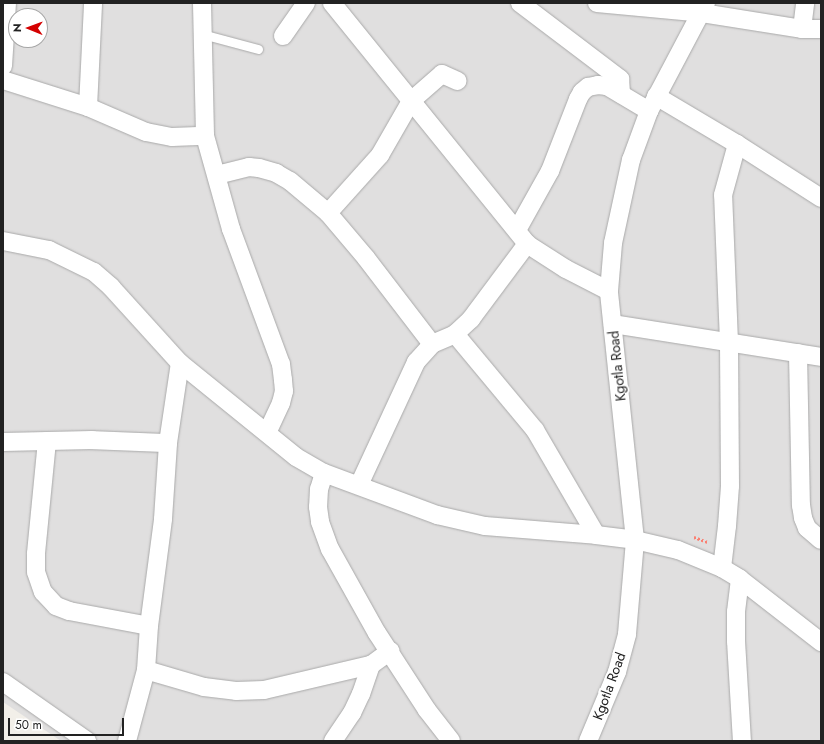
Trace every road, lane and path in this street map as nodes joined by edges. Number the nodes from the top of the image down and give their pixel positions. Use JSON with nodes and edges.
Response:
{"nodes":[{"id":1,"x":7,"y":3,"type":"edge"},
{"id":2,"x":93,"y":3,"type":"edge"},
{"id":3,"x":202,"y":3,"type":"edge"},
{"id":4,"x":306,"y":3,"type":"edge"},
{"id":5,"x":332,"y":3,"type":"edge"},
{"id":6,"x":520,"y":3,"type":"edge"},
{"id":7,"x":597,"y":3,"type":"edge"},
{"id":8,"x":805,"y":3,"type":"edge"},
{"id":9,"x":704,"y":8,"type":"edge"},
{"id":10,"x":802,"y":28,"type":"junction"},
{"id":11,"x":821,"y":29,"type":"edge"},
{"id":12,"x":202,"y":34,"type":"junction"},
{"id":13,"x":283,"y":36,"type":"dead end"},
{"id":14,"x":258,"y":49,"type":"dead end"},
{"id":15,"x":3,"y":66,"type":"edge"},
{"id":16,"x":3,"y":80,"type":"edge"},
{"id":17,"x":458,"y":81,"type":"dead end"},
{"id":18,"x":621,"y":94,"type":"junction"},
{"id":19,"x":411,"y":101,"type":"junction"},
{"id":20,"x":653,"y":104,"type":"junction"},
{"id":21,"x":88,"y":107,"type":"junction"},
{"id":22,"x":205,"y":136,"type":"junction"},
{"id":23,"x":737,"y":144,"type":"junction"},
{"id":24,"x":217,"y":175,"type":"junction"},
{"id":25,"x":821,"y":198,"type":"edge"},
{"id":26,"x":328,"y":213,"type":"junction"},
{"id":27,"x":522,"y":237,"type":"junction"},
{"id":28,"x":3,"y":241,"type":"edge"},
{"id":29,"x":609,"y":291,"type":"junction"},
{"id":30,"x":613,"y":324,"type":"junction"},
{"id":31,"x":455,"y":334,"type":"junction"},
{"id":32,"x":729,"y":342,"type":"junction"},
{"id":33,"x":432,"y":344,"type":"junction"},
{"id":34,"x":798,"y":353,"type":"junction"},
{"id":35,"x":821,"y":357,"type":"edge"},
{"id":36,"x":180,"y":363,"type":"junction"},
{"id":37,"x":268,"y":433,"type":"junction"},
{"id":38,"x":47,"y":441,"type":"junction"},
{"id":39,"x":3,"y":442,"type":"edge"},
{"id":40,"x":168,"y":443,"type":"junction"},
{"id":41,"x":324,"y":473,"type":"junction"},
{"id":42,"x":359,"y":485,"type":"junction"},
{"id":43,"x":726,"y":534,"type":"junction"},
{"id":44,"x":596,"y":535,"type":"junction"},
{"id":45,"x":690,"y":536,"type":"dead end"},
{"id":46,"x":635,"y":540,"type":"junction"},
{"id":47,"x":821,"y":540,"type":"edge"},
{"id":48,"x":722,"y":568,"type":"junction"},
{"id":49,"x":740,"y":579,"type":"junction"},
{"id":50,"x":149,"y":626,"type":"junction"},
{"id":51,"x":821,"y":642,"type":"edge"},
{"id":52,"x":390,"y":651,"type":"junction"},
{"id":53,"x":371,"y":665,"type":"junction"},
{"id":54,"x":146,"y":670,"type":"junction"},
{"id":55,"x":3,"y":682,"type":"edge"},
{"id":56,"x":87,"y":741,"type":"edge"},
{"id":57,"x":127,"y":741,"type":"edge"},
{"id":58,"x":333,"y":741,"type":"edge"},
{"id":59,"x":451,"y":741,"type":"edge"},
{"id":60,"x":588,"y":741,"type":"edge"},
{"id":61,"x":742,"y":741,"type":"edge"}],
"edges":[{"from":1,"to":15,"type":"street"},
{"from":2,"to":21,"type":"street"},
{"from":3,"to":12,"type":"street"},
{"from":4,"to":13,"type":"street"},
{"from":5,"to":19,"type":"street"},
{"from":6,"to":18,"type":"street"},
{"from":7,"to":9,"type":"street"},
{"from":8,"to":10,"type":"street"},
{"from":9,"to":10,"type":"street"},
{"from":9,"to":20,"type":"street","name":"Kgotla Road"},
{"from":10,"to":11,"type":"street"},
{"from":12,"to":14,"type":"lane"},
{"from":12,"to":22,"type":"street"},
{"from":16,"to":21,"type":"street"},
{"from":17,"to":19,"type":"street"},
{"from":18,"to":20,"type":"street"},
{"from":18,"to":27,"type":"street"},
{"from":19,"to":26,"type":"street"},
{"from":19,"to":27,"type":"street"},
{"from":20,"to":23,"type":"street"},
{"from":20,"to":29,"type":"street","name":"Kgotla Road"},
{"from":21,"to":22,"type":"street"},
{"from":22,"to":24,"type":"street"},
{"from":23,"to":25,"type":"street"},
{"from":23,"to":32,"type":"street"},
{"from":24,"to":26,"type":"street"},
{"from":24,"to":37,"type":"street"},
{"from":26,"to":33,"type":"street"},
{"from":27,"to":29,"type":"street"},
{"from":27,"to":31,"type":"street"},
{"from":28,"to":36,"type":"street"},
{"from":29,"to":30,"type":"street","name":"Kgotla Road"},
{"from":30,"to":32,"type":"street"},
{"from":30,"to":46,"type":"street","name":"Kgotla Road"},
{"from":31,"to":33,"type":"street"},
{"from":31,"to":44,"type":"street"},
{"from":32,"to":34,"type":"street"},
{"from":32,"to":43,"type":"street"},
{"from":33,"to":42,"type":"street"},
{"from":34,"to":35,"type":"street"},
{"from":34,"to":47,"type":"street"},
{"from":36,"to":37,"type":"street"},
{"from":36,"to":40,"type":"street"},
{"from":37,"to":41,"type":"street"},
{"from":38,"to":39,"type":"street"},
{"from":38,"to":40,"type":"street"},
{"from":38,"to":50,"type":"street"},
{"from":40,"to":50,"type":"street"},
{"from":41,"to":42,"type":"street"},
{"from":41,"to":52,"type":"street"},
{"from":42,"to":44,"type":"street"},
{"from":43,"to":45,"type":"path"},
{"from":43,"to":48,"type":"street"},
{"from":44,"to":46,"type":"street"},
{"from":46,"to":48,"type":"street"},
{"from":46,"to":60,"type":"street","name":"Kgotla Road"},
{"from":48,"to":49,"type":"street"},
{"from":49,"to":51,"type":"street"},
{"from":49,"to":61,"type":"street"},
{"from":50,"to":54,"type":"street"},
{"from":52,"to":53,"type":"street"},
{"from":52,"to":59,"type":"street"},
{"from":53,"to":54,"type":"street"},
{"from":53,"to":58,"type":"street"},
{"from":54,"to":57,"type":"street"},
{"from":55,"to":56,"type":"street"}]}
